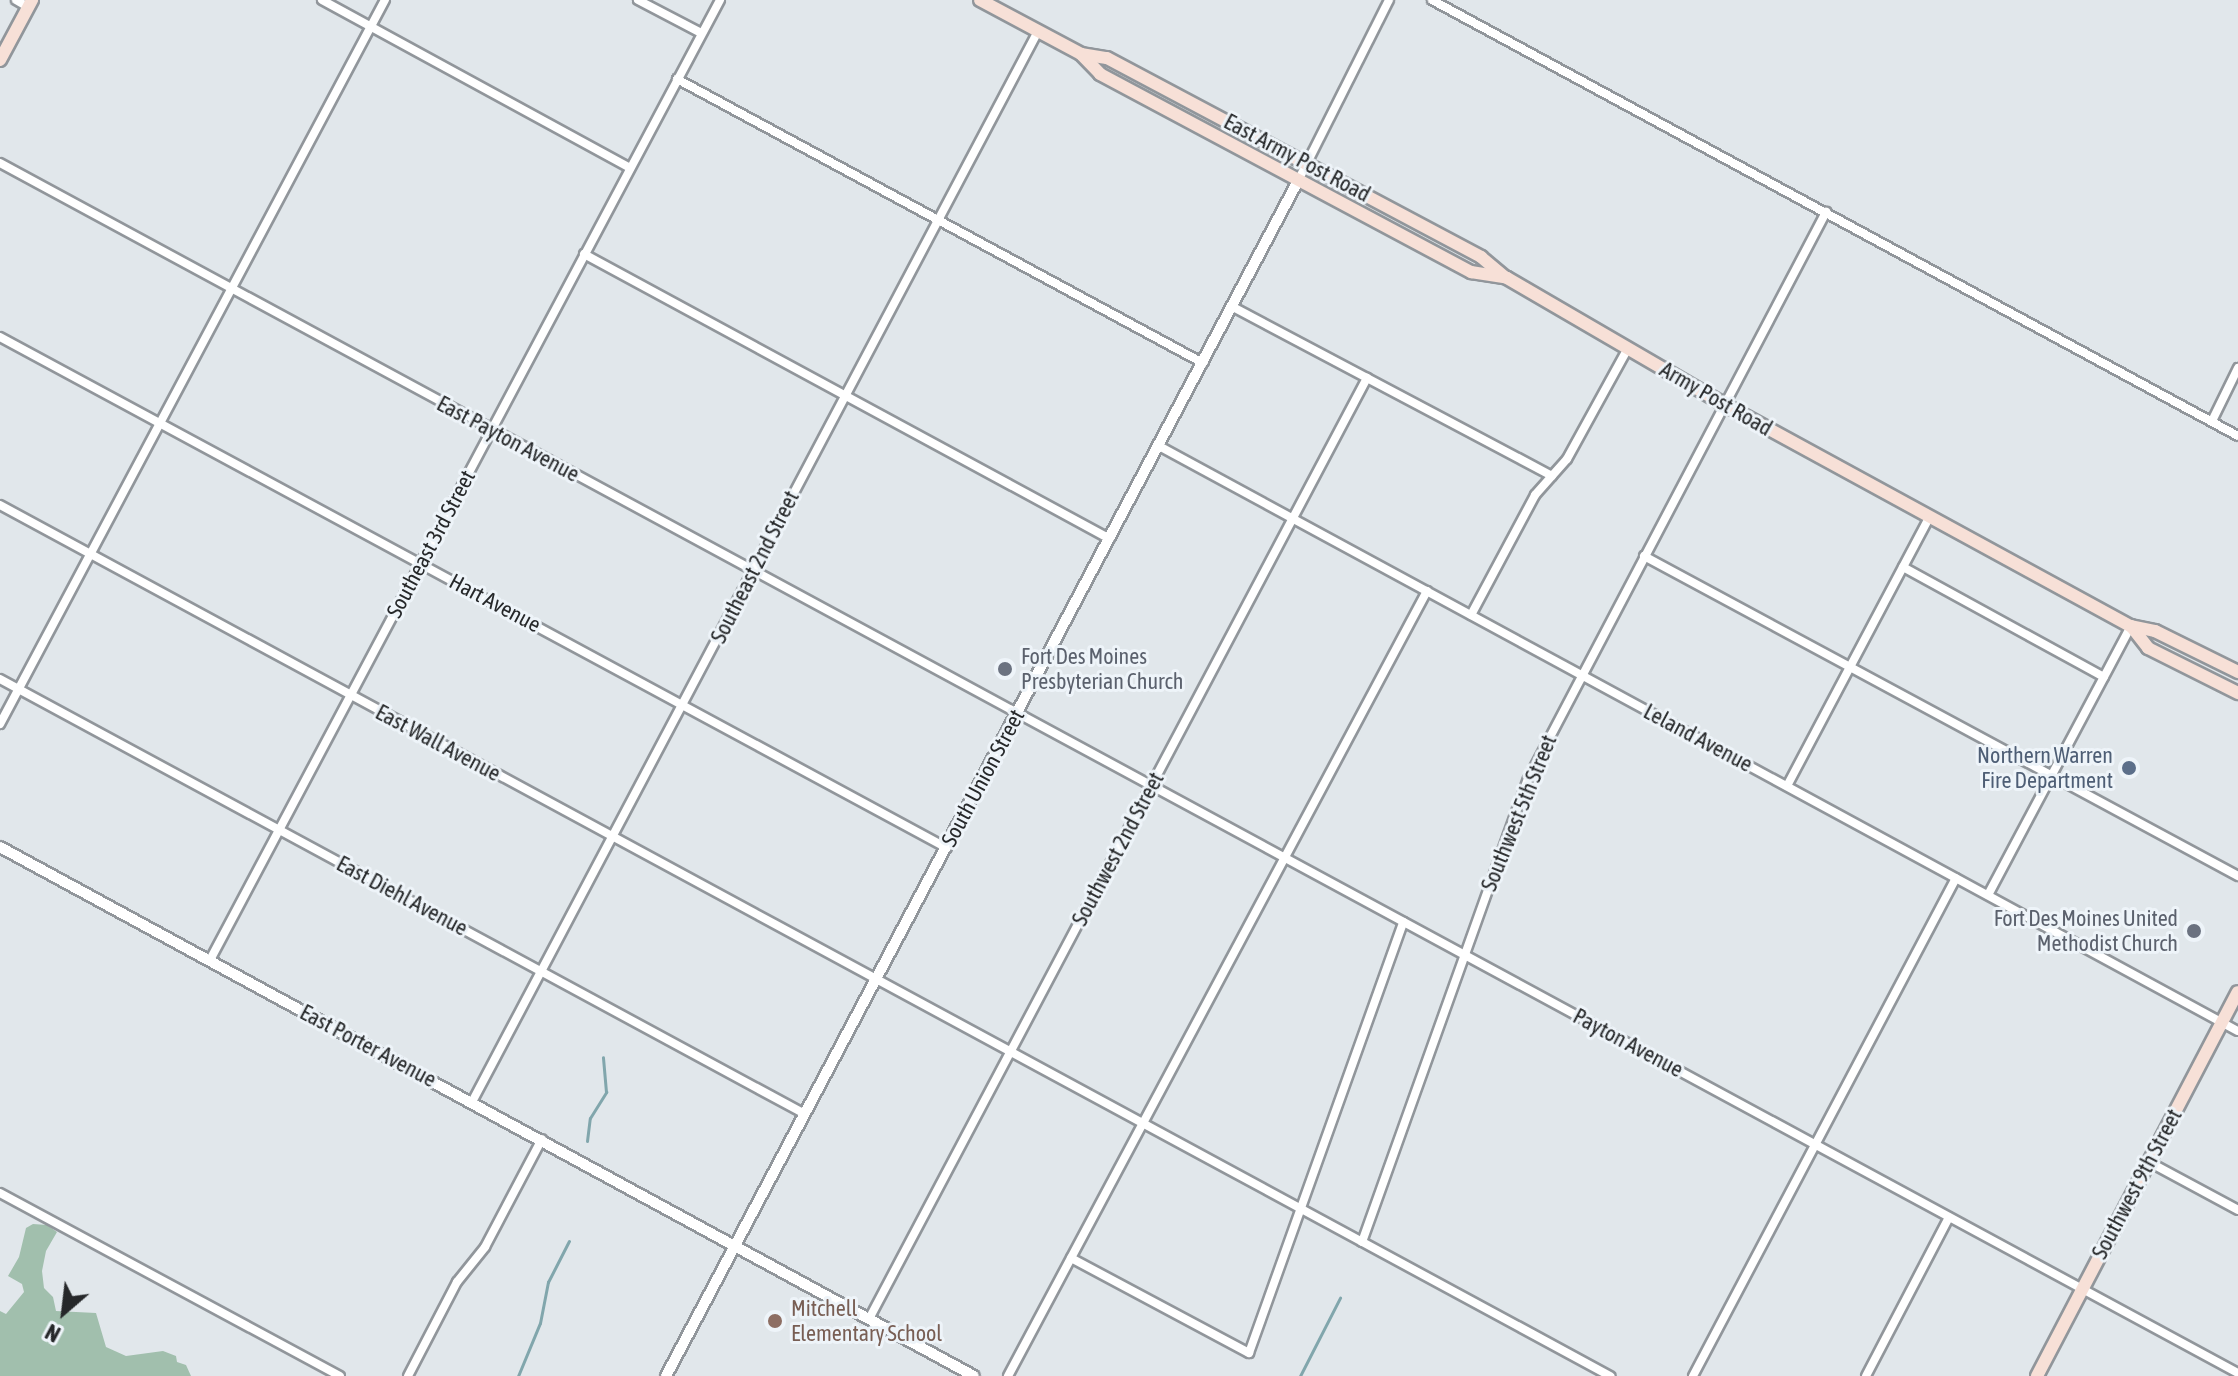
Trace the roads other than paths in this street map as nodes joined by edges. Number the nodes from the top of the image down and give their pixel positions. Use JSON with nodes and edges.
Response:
{"nodes":[{"id":1,"x":16,"y":0,"type":"edge"},
{"id":2,"x":322,"y":0,"type":"edge"},
{"id":3,"x":385,"y":0,"type":"edge"},
{"id":4,"x":638,"y":0,"type":"edge"},
{"id":5,"x":720,"y":0,"type":"edge"},
{"id":6,"x":980,"y":0,"type":"edge"},
{"id":7,"x":1389,"y":0,"type":"edge"},
{"id":8,"x":1432,"y":0,"type":"edge"},
{"id":9,"x":30,"y":3,"type":"edge"},
{"id":10,"x":371,"y":27,"type":"junction"},
{"id":11,"x":1038,"y":31,"type":"junction"},
{"id":12,"x":701,"y":33,"type":"junction"},
{"id":13,"x":1081,"y":54,"type":"junction"},
{"id":14,"x":0,"y":60,"type":"edge"},
{"id":15,"x":677,"y":79,"type":"junction"},
{"id":16,"x":0,"y":163,"type":"edge"},
{"id":17,"x":1307,"y":163,"type":"junction"},
{"id":18,"x":630,"y":168,"type":"junction"},
{"id":19,"x":1299,"y":179,"type":"junction"},
{"id":20,"x":1826,"y":212,"type":"junction"},
{"id":21,"x":936,"y":218,"type":"junction"},
{"id":22,"x":584,"y":254,"type":"junction"},
{"id":23,"x":1507,"y":278,"type":"junction"},
{"id":24,"x":231,"y":289,"type":"junction"},
{"id":25,"x":1233,"y":307,"type":"junction"},
{"id":26,"x":0,"y":337,"type":"edge"},
{"id":27,"x":1628,"y":348,"type":"junction"},
{"id":28,"x":1203,"y":363,"type":"junction"},
{"id":29,"x":2238,"y":368,"type":"edge"},
{"id":30,"x":1367,"y":378,"type":"junction"},
{"id":31,"x":843,"y":395,"type":"junction"},
{"id":32,"x":1725,"y":405,"type":"junction"},
{"id":33,"x":2212,"y":421,"type":"junction"},
{"id":34,"x":160,"y":423,"type":"junction"},
{"id":35,"x":491,"y":429,"type":"junction"},
{"id":36,"x":2238,"y":436,"type":"edge"},
{"id":37,"x":1159,"y":446,"type":"junction"},
{"id":38,"x":1552,"y":476,"type":"junction"},
{"id":39,"x":0,"y":505,"type":"edge"},
{"id":40,"x":1930,"y":516,"type":"junction"},
{"id":41,"x":1293,"y":518,"type":"junction"},
{"id":42,"x":1110,"y":539,"type":"junction"},
{"id":43,"x":90,"y":554,"type":"junction"},
{"id":44,"x":1644,"y":556,"type":"junction"},
{"id":45,"x":420,"y":563,"type":"junction"},
{"id":46,"x":1903,"y":567,"type":"junction"},
{"id":47,"x":753,"y":571,"type":"junction"},
{"id":48,"x":1427,"y":591,"type":"junction"},
{"id":49,"x":1471,"y":615,"type":"junction"},
{"id":50,"x":2131,"y":626,"type":"junction"},
{"id":51,"x":1850,"y":667,"type":"junction"},
{"id":52,"x":2238,"y":672,"type":"edge"},
{"id":53,"x":1581,"y":675,"type":"junction"},
{"id":54,"x":2104,"y":677,"type":"junction"},
{"id":55,"x":0,"y":679,"type":"edge"},
{"id":56,"x":19,"y":689,"type":"junction"},
{"id":57,"x":2238,"y":693,"type":"edge"},
{"id":58,"x":350,"y":696,"type":"junction"},
{"id":59,"x":684,"y":706,"type":"junction"},
{"id":60,"x":1017,"y":713,"type":"junction"},
{"id":61,"x":0,"y":724,"type":"edge"},
{"id":62,"x":2052,"y":776,"type":"junction"},
{"id":63,"x":1151,"y":786,"type":"junction"},
{"id":64,"x":1787,"y":786,"type":"junction"},
{"id":65,"x":279,"y":830,"type":"junction"},
{"id":66,"x":613,"y":838,"type":"junction"},
{"id":67,"x":0,"y":847,"type":"edge"},
{"id":68,"x":947,"y":848,"type":"junction"},
{"id":69,"x":1284,"y":858,"type":"junction"},
{"id":70,"x":2238,"y":876,"type":"edge"},
{"id":71,"x":1956,"y":878,"type":"junction"},
{"id":72,"x":1988,"y":895,"type":"junction"},
{"id":73,"x":1403,"y":922,"type":"junction"},
{"id":74,"x":1465,"y":955,"type":"junction"},
{"id":75,"x":210,"y":960,"type":"junction"},
{"id":76,"x":541,"y":971,"type":"junction"},
{"id":77,"x":875,"y":981,"type":"junction"},
{"id":78,"x":2238,"y":992,"type":"edge"},
{"id":79,"x":2222,"y":1022,"type":"junction"},
{"id":80,"x":2238,"y":1031,"type":"edge"},
{"id":81,"x":1010,"y":1053,"type":"junction"},
{"id":82,"x":472,"y":1102,"type":"junction"},
{"id":83,"x":805,"y":1114,"type":"junction"},
{"id":84,"x":1142,"y":1124,"type":"junction"},
{"id":85,"x":542,"y":1139,"type":"junction"},
{"id":86,"x":1815,"y":1144,"type":"junction"},
{"id":87,"x":2149,"y":1162,"type":"junction"},
{"id":88,"x":0,"y":1193,"type":"edge"},
{"id":89,"x":1300,"y":1209,"type":"junction"},
{"id":90,"x":2238,"y":1210,"type":"edge"},
{"id":91,"x":1949,"y":1217,"type":"junction"},
{"id":92,"x":1362,"y":1242,"type":"junction"},
{"id":93,"x":734,"y":1247,"type":"junction"},
{"id":94,"x":1071,"y":1258,"type":"junction"},
{"id":95,"x":2082,"y":1289,"type":"junction"},
{"id":96,"x":869,"y":1319,"type":"junction"},
{"id":97,"x":2238,"y":1373,"type":"edge"},
{"id":98,"x":340,"y":1376,"type":"edge"},
{"id":99,"x":408,"y":1376,"type":"edge"},
{"id":100,"x":666,"y":1376,"type":"edge"},
{"id":101,"x":974,"y":1376,"type":"edge"},
{"id":102,"x":1008,"y":1376,"type":"edge"},
{"id":103,"x":1610,"y":1376,"type":"edge"},
{"id":104,"x":1693,"y":1376,"type":"edge"},
{"id":105,"x":1866,"y":1376,"type":"edge"},
{"id":106,"x":2037,"y":1376,"type":"edge"}],
"edges":[{"from":1,"to":9,"type":"street"},
{"from":2,"to":10,"type":"street"},
{"from":3,"to":10,"type":"street"},
{"from":4,"to":12,"type":"street"},
{"from":5,"to":12,"type":"street","name":"Southeast 3rd Street"},
{"from":6,"to":11,"type":"main road","name":"East Army Post Road"},
{"from":7,"to":17,"type":"street"},
{"from":8,"to":20,"type":"street"},
{"from":9,"to":14,"type":"main road"},
{"from":10,"to":18,"type":"street"},
{"from":10,"to":24,"type":"street"},
{"from":11,"to":13,"type":"main road","name":"East Army Post Road"},
{"from":11,"to":21,"type":"street","name":"Southeast 2nd Street"},
{"from":12,"to":15,"type":"street","name":"Southeast 3rd Street"},
{"from":13,"to":17,"type":"main road","name":"East Army Post Road"},
{"from":13,"to":19,"type":"main road","name":"East Army Post Road"},
{"from":15,"to":18,"type":"street","name":"Southeast 3rd Street"},
{"from":15,"to":21,"type":"street"},
{"from":16,"to":24,"type":"street","name":"East Payton Avenue"},
{"from":17,"to":19,"type":"street"},
{"from":17,"to":23,"type":"main road","name":"East Army Post Road"},
{"from":18,"to":22,"type":"street","name":"Southeast 3rd Street"},
{"from":19,"to":23,"type":"main road","name":"Army Post Road"},
{"from":19,"to":25,"type":"street","name":"South Union Street"},
{"from":20,"to":32,"type":"street","name":"Southwest 5th Street"},
{"from":20,"to":33,"type":"street"},
{"from":21,"to":28,"type":"street"},
{"from":21,"to":31,"type":"street","name":"Southeast 2nd Street"},
{"from":22,"to":31,"type":"street"},
{"from":22,"to":35,"type":"street","name":"Southeast 3rd Street"},
{"from":23,"to":27,"type":"main road","name":"Army Post Road"},
{"from":24,"to":34,"type":"street"},
{"from":24,"to":35,"type":"street","name":"East Payton Avenue"},
{"from":25,"to":28,"type":"street","name":"South Union Street"},
{"from":25,"to":30,"type":"street"},
{"from":26,"to":34,"type":"street","name":"Hart Avenue"},
{"from":27,"to":32,"type":"main road","name":"Army Post Road"},
{"from":27,"to":38,"type":"street"},
{"from":28,"to":37,"type":"street","name":"South Union Street"},
{"from":29,"to":33,"type":"street"},
{"from":30,"to":38,"type":"street"},
{"from":30,"to":41,"type":"street","name":"Southwest 2nd Street"},
{"from":31,"to":42,"type":"street"},
{"from":31,"to":47,"type":"street","name":"Southeast 2nd Street"},
{"from":32,"to":40,"type":"main road","name":"Army Post Road"},
{"from":32,"to":44,"type":"street","name":"Southwest 5th Street"},
{"from":33,"to":36,"type":"street"},
{"from":34,"to":43,"type":"street"},
{"from":34,"to":45,"type":"street","name":"Hart Avenue"},
{"from":35,"to":45,"type":"street","name":"Southeast 3rd Street"},
{"from":35,"to":47,"type":"street","name":"East Payton Avenue"},
{"from":37,"to":41,"type":"street","name":"Leland Avenue"},
{"from":37,"to":42,"type":"street","name":"South Union Street"},
{"from":38,"to":49,"type":"street"},
{"from":39,"to":43,"type":"street","name":"East Wall Avenue"},
{"from":40,"to":46,"type":"street"},
{"from":40,"to":50,"type":"main road","name":"Army Post Road"},
{"from":41,"to":48,"type":"street","name":"Leland Avenue"},
{"from":41,"to":63,"type":"street","name":"Southwest 2nd Street"},
{"from":42,"to":60,"type":"street","name":"South Union Street"},
{"from":43,"to":56,"type":"street"},
{"from":43,"to":58,"type":"street","name":"East Wall Avenue"},
{"from":44,"to":51,"type":"street"},
{"from":44,"to":53,"type":"street","name":"Southwest 5th Street"},
{"from":45,"to":58,"type":"street","name":"Southeast 3rd Street"},
{"from":45,"to":59,"type":"street","name":"Hart Avenue"},
{"from":46,"to":51,"type":"street"},
{"from":46,"to":54,"type":"street"},
{"from":47,"to":59,"type":"street","name":"Southeast 2nd Street"},
{"from":47,"to":60,"type":"street","name":"East Payton Avenue"},
{"from":48,"to":49,"type":"street","name":"Leland Avenue"},
{"from":48,"to":69,"type":"street"},
{"from":49,"to":53,"type":"street","name":"Leland Avenue"},
{"from":50,"to":52,"type":"main road","name":"Army Post Road"},
{"from":50,"to":54,"type":"street"},
{"from":50,"to":57,"type":"main road","name":"Army Post Road"},
{"from":51,"to":62,"type":"street"},
{"from":51,"to":64,"type":"street"},
{"from":53,"to":64,"type":"street","name":"Leland Avenue"},
{"from":53,"to":74,"type":"street","name":"Southwest 5th Street"},
{"from":54,"to":62,"type":"street"},
{"from":55,"to":56,"type":"street","name":"East Diehl Avenue"},
{"from":56,"to":61,"type":"street"},
{"from":56,"to":65,"type":"street","name":"East Diehl Avenue"},
{"from":58,"to":65,"type":"street","name":"Southeast 3rd Street"},
{"from":58,"to":66,"type":"street","name":"East Wall Avenue"},
{"from":59,"to":66,"type":"street","name":"Southeast 2nd Street"},
{"from":59,"to":68,"type":"street","name":"Hart Avenue"},
{"from":60,"to":63,"type":"street","name":"Payton Avenue"},
{"from":60,"to":68,"type":"street","name":"South Union Street"},
{"from":62,"to":70,"type":"street"},
{"from":62,"to":72,"type":"street"},
{"from":63,"to":69,"type":"street","name":"Payton Avenue"},
{"from":63,"to":81,"type":"street","name":"Southwest 2nd Street"},
{"from":64,"to":71,"type":"street","name":"Leland Avenue"},
{"from":65,"to":75,"type":"street","name":"Southeast 3rd Street"},
{"from":65,"to":76,"type":"street","name":"East Diehl Avenue"},
{"from":66,"to":76,"type":"street","name":"Southeast 2nd Street"},
{"from":66,"to":77,"type":"street","name":"East Wall Avenue"},
{"from":67,"to":75,"type":"street","name":"East Porter Avenue"},
{"from":68,"to":77,"type":"street","name":"South Union Street"},
{"from":69,"to":73,"type":"street","name":"Payton Avenue"},
{"from":69,"to":84,"type":"street"},
{"from":71,"to":72,"type":"street","name":"Leland Avenue"},
{"from":71,"to":86,"type":"street"},
{"from":72,"to":79,"type":"street","name":"Leland Avenue"},
{"from":73,"to":74,"type":"street","name":"Payton Avenue"},
{"from":73,"to":89,"type":"street"},
{"from":74,"to":86,"type":"street","name":"Payton Avenue"},
{"from":74,"to":92,"type":"street","name":"Southwest 5th Street"},
{"from":75,"to":82,"type":"street","name":"East Porter Avenue"},
{"from":76,"to":82,"type":"street","name":"Southeast 2nd Street"},
{"from":76,"to":83,"type":"street","name":"East Diehl Avenue"},
{"from":77,"to":81,"type":"street","name":"East Wall Avenue"},
{"from":77,"to":83,"type":"street","name":"South Union Street"},
{"from":78,"to":79,"type":"main road","name":"Southwest 9th Street"},
{"from":79,"to":80,"type":"street","name":"Leland Avenue"},
{"from":79,"to":87,"type":"main road","name":"Southwest 9th Street"},
{"from":81,"to":84,"type":"street","name":"East Wall Avenue"},
{"from":81,"to":96,"type":"street","name":"Southwest 2nd Street"},
{"from":82,"to":85,"type":"street","name":"East Porter Avenue"},
{"from":83,"to":93,"type":"street","name":"South Union Street"},
{"from":84,"to":89,"type":"street","name":"East Wall Avenue"},
{"from":84,"to":94,"type":"street"},
{"from":85,"to":93,"type":"street","name":"East Porter Avenue"},
{"from":85,"to":99,"type":"street"},
{"from":86,"to":91,"type":"street","name":"Payton Avenue"},
{"from":86,"to":104,"type":"street"},
{"from":87,"to":90,"type":"street"},
{"from":87,"to":95,"type":"main road","name":"Southwest 9th Street"},
{"from":88,"to":98,"type":"street"},
{"from":89,"to":92,"type":"street","name":"East Wall Avenue"},
{"from":89,"to":94,"type":"street"},
{"from":91,"to":95,"type":"street","name":"Payton Avenue"},
{"from":91,"to":105,"type":"street"},
{"from":92,"to":103,"type":"street","name":"East Wall Avenue"},
{"from":93,"to":96,"type":"street","name":"East Porter Avenue"},
{"from":93,"to":100,"type":"street","name":"South Union Street"},
{"from":94,"to":102,"type":"street"},
{"from":95,"to":97,"type":"street","name":"Payton Avenue"},
{"from":95,"to":106,"type":"main road","name":"Southwest 9th Street"},
{"from":96,"to":101,"type":"street","name":"East Porter Avenue"}]}
